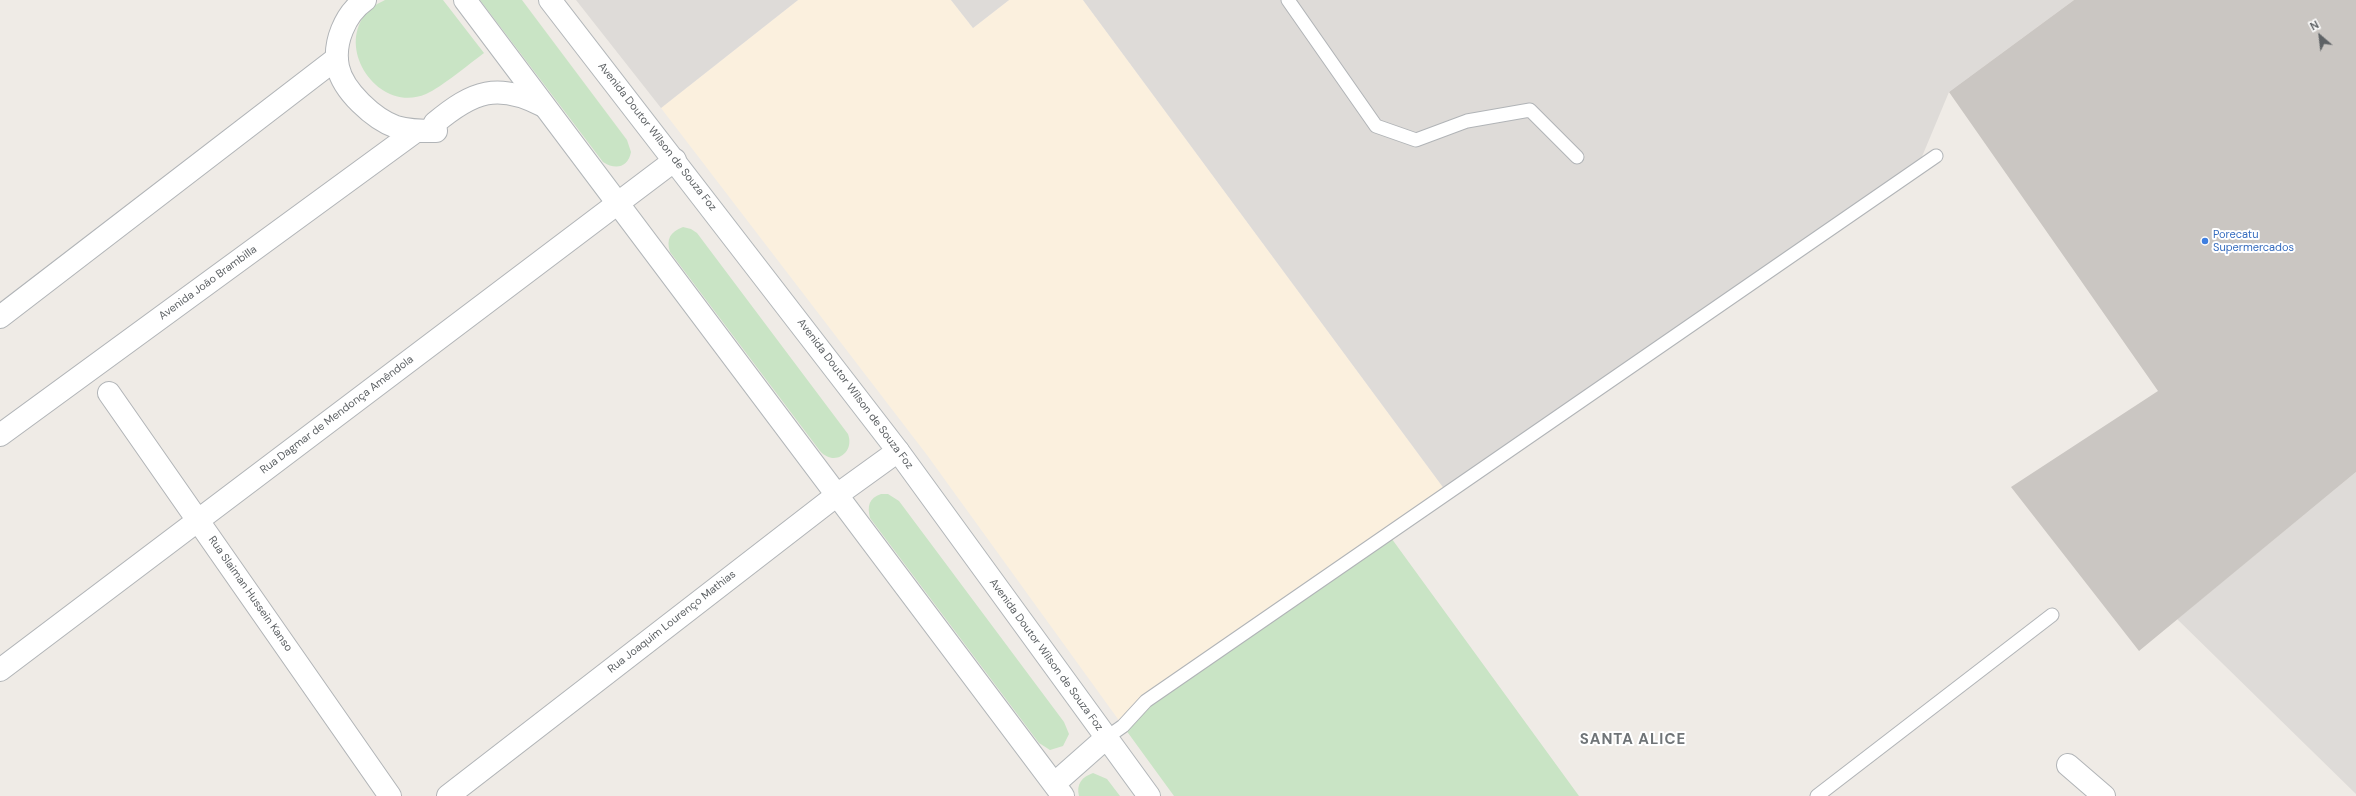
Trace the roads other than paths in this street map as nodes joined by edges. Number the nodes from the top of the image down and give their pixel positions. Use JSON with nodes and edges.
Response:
{"nodes":[{"id":1,"x":365,"y":0,"type":"edge"},
{"id":2,"x":465,"y":0,"type":"edge"},
{"id":3,"x":550,"y":0,"type":"edge"},
{"id":4,"x":1288,"y":0,"type":"edge"},
{"id":5,"x":337,"y":58,"type":"junction"},
{"id":6,"x":544,"y":106,"type":"junction"},
{"id":7,"x":416,"y":131,"type":"junction"},
{"id":8,"x":1936,"y":156,"type":"dead end"},
{"id":9,"x":1577,"y":157,"type":"dead end"},
{"id":10,"x":675,"y":160,"type":"junction"},
{"id":11,"x":617,"y":203,"type":"junction"},
{"id":12,"x":0,"y":317,"type":"edge"},
{"id":13,"x":109,"y":393,"type":"dead end"},
{"id":14,"x":0,"y":435,"type":"edge"},
{"id":15,"x":898,"y":451,"type":"junction"},
{"id":16,"x":837,"y":495,"type":"junction"},
{"id":17,"x":199,"y":520,"type":"junction"},
{"id":18,"x":2052,"y":615,"type":"dead end"},
{"id":19,"x":0,"y":670,"type":"edge"},
{"id":20,"x":1106,"y":738,"type":"junction"},
{"id":21,"x":2068,"y":765,"type":"dead end"},
{"id":22,"x":1058,"y":790,"type":"edge"},
{"id":23,"x":390,"y":796,"type":"edge"},
{"id":24,"x":448,"y":796,"type":"edge"},
{"id":25,"x":1148,"y":796,"type":"edge"},
{"id":26,"x":1818,"y":796,"type":"edge"},
{"id":27,"x":2104,"y":796,"type":"edge"}],
"edges":[{"from":1,"to":5,"type":"street"},
{"from":2,"to":6,"type":"street"},
{"from":3,"to":10,"type":"street","name":"Avenida Doutor Wilson de Souza Foz"},
{"from":4,"to":9,"type":"lane"},
{"from":5,"to":7,"type":"street"},
{"from":5,"to":12,"type":"street"},
{"from":6,"to":7,"type":"street"},
{"from":6,"to":11,"type":"street"},
{"from":7,"to":14,"type":"street","name":"Avenida João Brambilla"},
{"from":8,"to":20,"type":"lane"},
{"from":10,"to":11,"type":"street","name":"Rua Dagmar de Mendonça Amêndola"},
{"from":10,"to":15,"type":"street","name":"Avenida Doutor Wilson de Souza Foz"},
{"from":11,"to":16,"type":"street"},
{"from":11,"to":17,"type":"street","name":"Rua Dagmar de Mendonça Amêndola"},
{"from":13,"to":17,"type":"street","name":"Rua Slaiman Hussein Kanso"},
{"from":15,"to":16,"type":"street","name":"Rua Joaquim Lourenço Mathias"},
{"from":15,"to":20,"type":"street","name":"Avenida Doutor Wilson de Souza Foz"},
{"from":16,"to":22,"type":"street"},
{"from":16,"to":24,"type":"street","name":"Rua Joaquim Lourenço Mathias"},
{"from":17,"to":19,"type":"street","name":"Rua Dagmar de Mendonça Amêndola"},
{"from":17,"to":23,"type":"street","name":"Rua Slaiman Hussein Kanso"},
{"from":18,"to":26,"type":"lane"},
{"from":20,"to":22,"type":"street"},
{"from":20,"to":25,"type":"street","name":"Avenida Doutor Wilson de Souza Foz"},
{"from":21,"to":27,"type":"street"}]}
